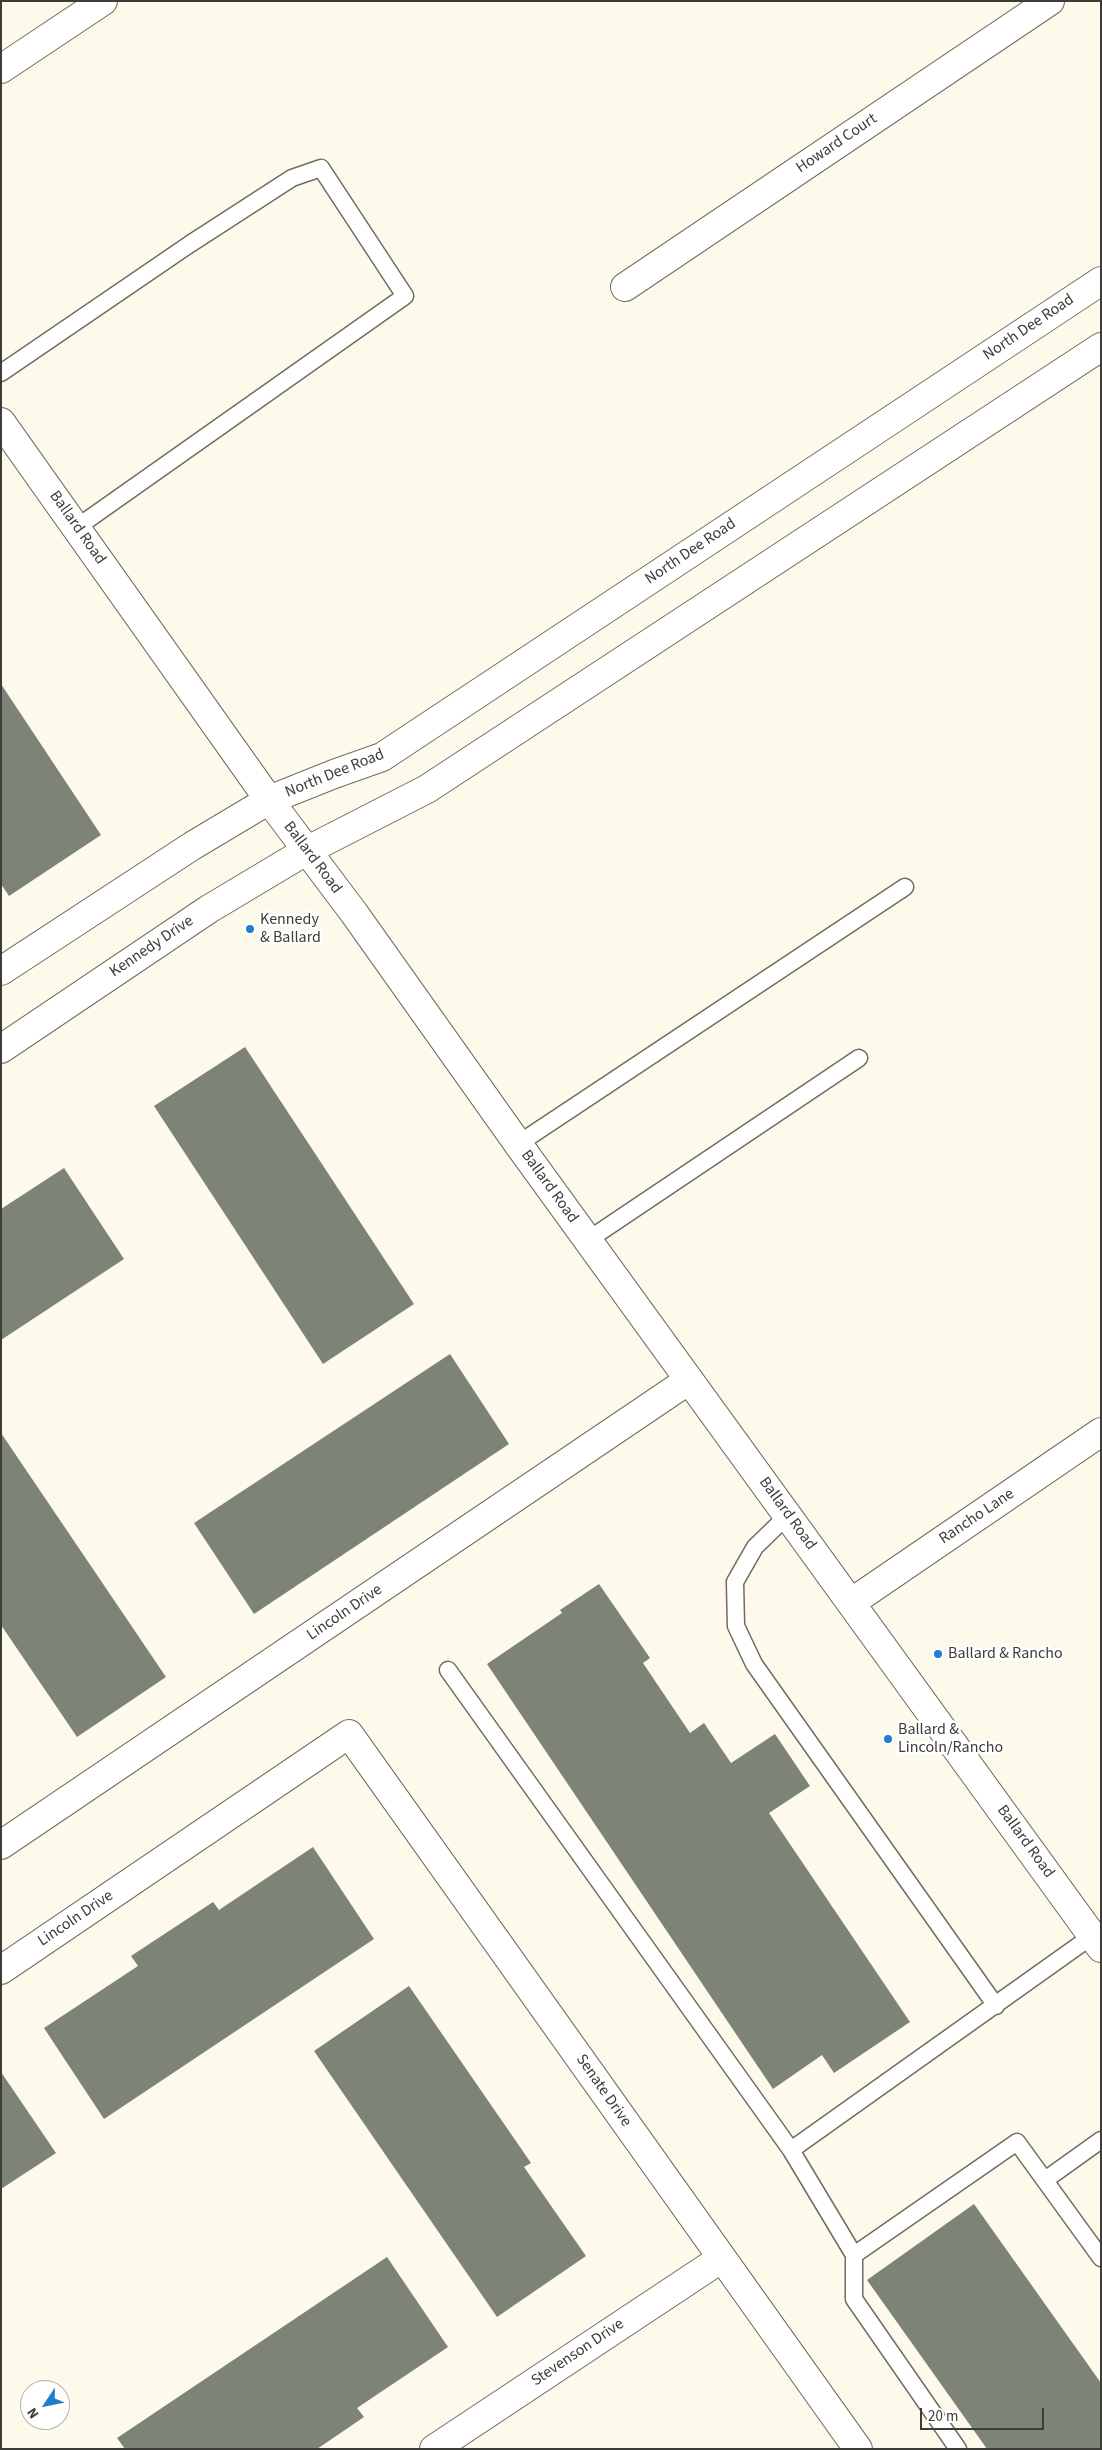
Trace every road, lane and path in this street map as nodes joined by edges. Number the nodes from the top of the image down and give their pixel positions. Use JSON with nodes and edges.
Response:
{"nodes":[{"id":1,"x":103,"y":1,"type":"edge"},
{"id":2,"x":1050,"y":1,"type":"edge"},
{"id":3,"x":1,"y":69,"type":"edge"},
{"id":4,"x":1101,"y":280,"type":"edge"},
{"id":5,"x":625,"y":287,"type":"dead end"},
{"id":6,"x":1101,"y":347,"type":"edge"},
{"id":7,"x":1,"y":373,"type":"edge"},
{"id":8,"x":1,"y":422,"type":"edge"},
{"id":9,"x":76,"y":528,"type":"junction"},
{"id":10,"x":269,"y":800,"type":"junction"},
{"id":11,"x":306,"y":850,"type":"junction"},
{"id":12,"x":905,"y":887,"type":"dead end"},
{"id":13,"x":1,"y":971,"type":"edge"},
{"id":14,"x":1,"y":1049,"type":"edge"},
{"id":15,"x":859,"y":1058,"type":"dead end"},
{"id":16,"x":518,"y":1144,"type":"junction"},
{"id":17,"x":588,"y":1240,"type":"junction"},
{"id":18,"x":688,"y":1380,"type":"junction"},
{"id":19,"x":1101,"y":1432,"type":"edge"},
{"id":20,"x":788,"y":1515,"type":"junction"},
{"id":21,"x":852,"y":1602,"type":"junction"},
{"id":22,"x":448,"y":1670,"type":"dead end"},
{"id":23,"x":349,"y":1734,"type":"joint"},
{"id":24,"x":4,"y":1838,"type":"edge"},
{"id":25,"x":1096,"y":1942,"type":"edge"},
{"id":26,"x":1,"y":1970,"type":"edge"},
{"id":27,"x":996,"y":2006,"type":"junction"},
{"id":28,"x":1101,"y":2140,"type":"edge"},
{"id":29,"x":791,"y":2150,"type":"junction"},
{"id":30,"x":1045,"y":2180,"type":"junction"},
{"id":31,"x":854,"y":2255,"type":"junction"},
{"id":32,"x":722,"y":2258,"type":"junction"},
{"id":33,"x":1101,"y":2258,"type":"edge"},
{"id":34,"x":434,"y":2449,"type":"edge"},
{"id":35,"x":858,"y":2449,"type":"edge"},
{"id":36,"x":958,"y":2449,"type":"edge"}],
"edges":[{"from":1,"to":3,"type":"street"},
{"from":2,"to":5,"type":"street","name":"Howard Court"},
{"from":4,"to":10,"type":"street","name":"North Dee Road"},
{"from":6,"to":11,"type":"street"},
{"from":7,"to":9,"type":"lane"},
{"from":8,"to":9,"type":"street","name":"Ballard Road"},
{"from":9,"to":10,"type":"street","name":"Ballard Road"},
{"from":10,"to":11,"type":"street","name":"Ballard Road"},
{"from":10,"to":13,"type":"street"},
{"from":11,"to":14,"type":"street","name":"Kennedy Drive"},
{"from":11,"to":16,"type":"street","name":"Ballard Road"},
{"from":12,"to":16,"type":"lane"},
{"from":15,"to":17,"type":"lane"},
{"from":16,"to":17,"type":"street","name":"Ballard Road"},
{"from":17,"to":18,"type":"street","name":"Ballard Road"},
{"from":18,"to":20,"type":"street","name":"Ballard Road"},
{"from":18,"to":24,"type":"street","name":"Lincoln Drive"},
{"from":19,"to":21,"type":"street","name":"Rancho Lane"},
{"from":20,"to":21,"type":"street","name":"Ballard Road"},
{"from":20,"to":27,"type":"lane"},
{"from":21,"to":25,"type":"street","name":"Ballard Road"},
{"from":22,"to":29,"type":"lane"},
{"from":23,"to":26,"type":"street","name":"Lincoln Drive"},
{"from":23,"to":32,"type":"street","name":"Senate Drive"},
{"from":25,"to":27,"type":"lane"},
{"from":27,"to":29,"type":"lane"},
{"from":28,"to":30,"type":"lane"},
{"from":29,"to":31,"type":"lane"},
{"from":30,"to":31,"type":"lane"},
{"from":30,"to":33,"type":"lane"},
{"from":31,"to":36,"type":"lane"},
{"from":32,"to":34,"type":"street","name":"Stevenson Drive"},
{"from":32,"to":35,"type":"street","name":"Senate Drive"}]}
